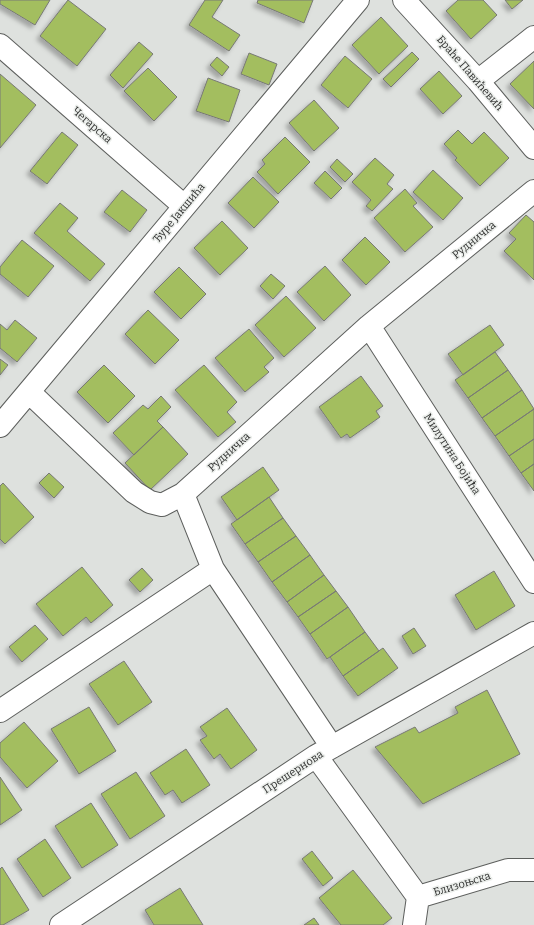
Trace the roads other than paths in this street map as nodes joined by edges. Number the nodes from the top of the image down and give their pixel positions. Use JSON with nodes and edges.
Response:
{"nodes":[{"id":1,"x":358,"y":0,"type":"edge"},
{"id":2,"x":404,"y":0,"type":"edge"},
{"id":3,"x":534,"y":37,"type":"edge"},
{"id":4,"x":0,"y":44,"type":"edge"},
{"id":5,"x":478,"y":81,"type":"junction"},
{"id":6,"x":534,"y":148,"type":"edge"},
{"id":7,"x":534,"y":192,"type":"edge"},
{"id":8,"x":184,"y":206,"type":"junction"},
{"id":9,"x":369,"y":326,"type":"junction"},
{"id":10,"x":29,"y":392,"type":"junction"},
{"id":11,"x":0,"y":426,"type":"edge"},
{"id":12,"x":183,"y":494,"type":"junction"},
{"id":13,"x":213,"y":570,"type":"junction"},
{"id":14,"x":534,"y":582,"type":"edge"},
{"id":15,"x":534,"y":633,"type":"edge"},
{"id":16,"x":0,"y":711,"type":"edge"},
{"id":17,"x":324,"y":751,"type":"junction"},
{"id":18,"x":534,"y":870,"type":"edge"},
{"id":19,"x":418,"y":897,"type":"junction"},
{"id":20,"x":61,"y":925,"type":"edge"},
{"id":21,"x":414,"y":925,"type":"edge"}],
"edges":[{"from":1,"to":8,"type":"street","name":"Ђуре Јакшића"},
{"from":2,"to":5,"type":"street","name":"Браће Павићевић"},
{"from":3,"to":5,"type":"street"},
{"from":4,"to":8,"type":"street","name":"Чегарска"},
{"from":5,"to":6,"type":"street","name":"Браће Павићевић"},
{"from":7,"to":9,"type":"street","name":"Рудничка"},
{"from":8,"to":10,"type":"street","name":"Ђуре Јакшића"},
{"from":9,"to":12,"type":"street","name":"Рудничка"},
{"from":9,"to":14,"type":"street","name":"Милутина Бојића"},
{"from":10,"to":11,"type":"street","name":"Ђуре Јакшића"},
{"from":10,"to":12,"type":"street","name":"Рудничка"},
{"from":12,"to":13,"type":"street"},
{"from":13,"to":16,"type":"street"},
{"from":13,"to":17,"type":"street"},
{"from":15,"to":17,"type":"street","name":"Прешернова"},
{"from":17,"to":19,"type":"street"},
{"from":17,"to":20,"type":"street","name":"Прешернова"},
{"from":18,"to":19,"type":"street","name":"Близоњска"},
{"from":19,"to":21,"type":"street","name":"Близоњска"}]}
